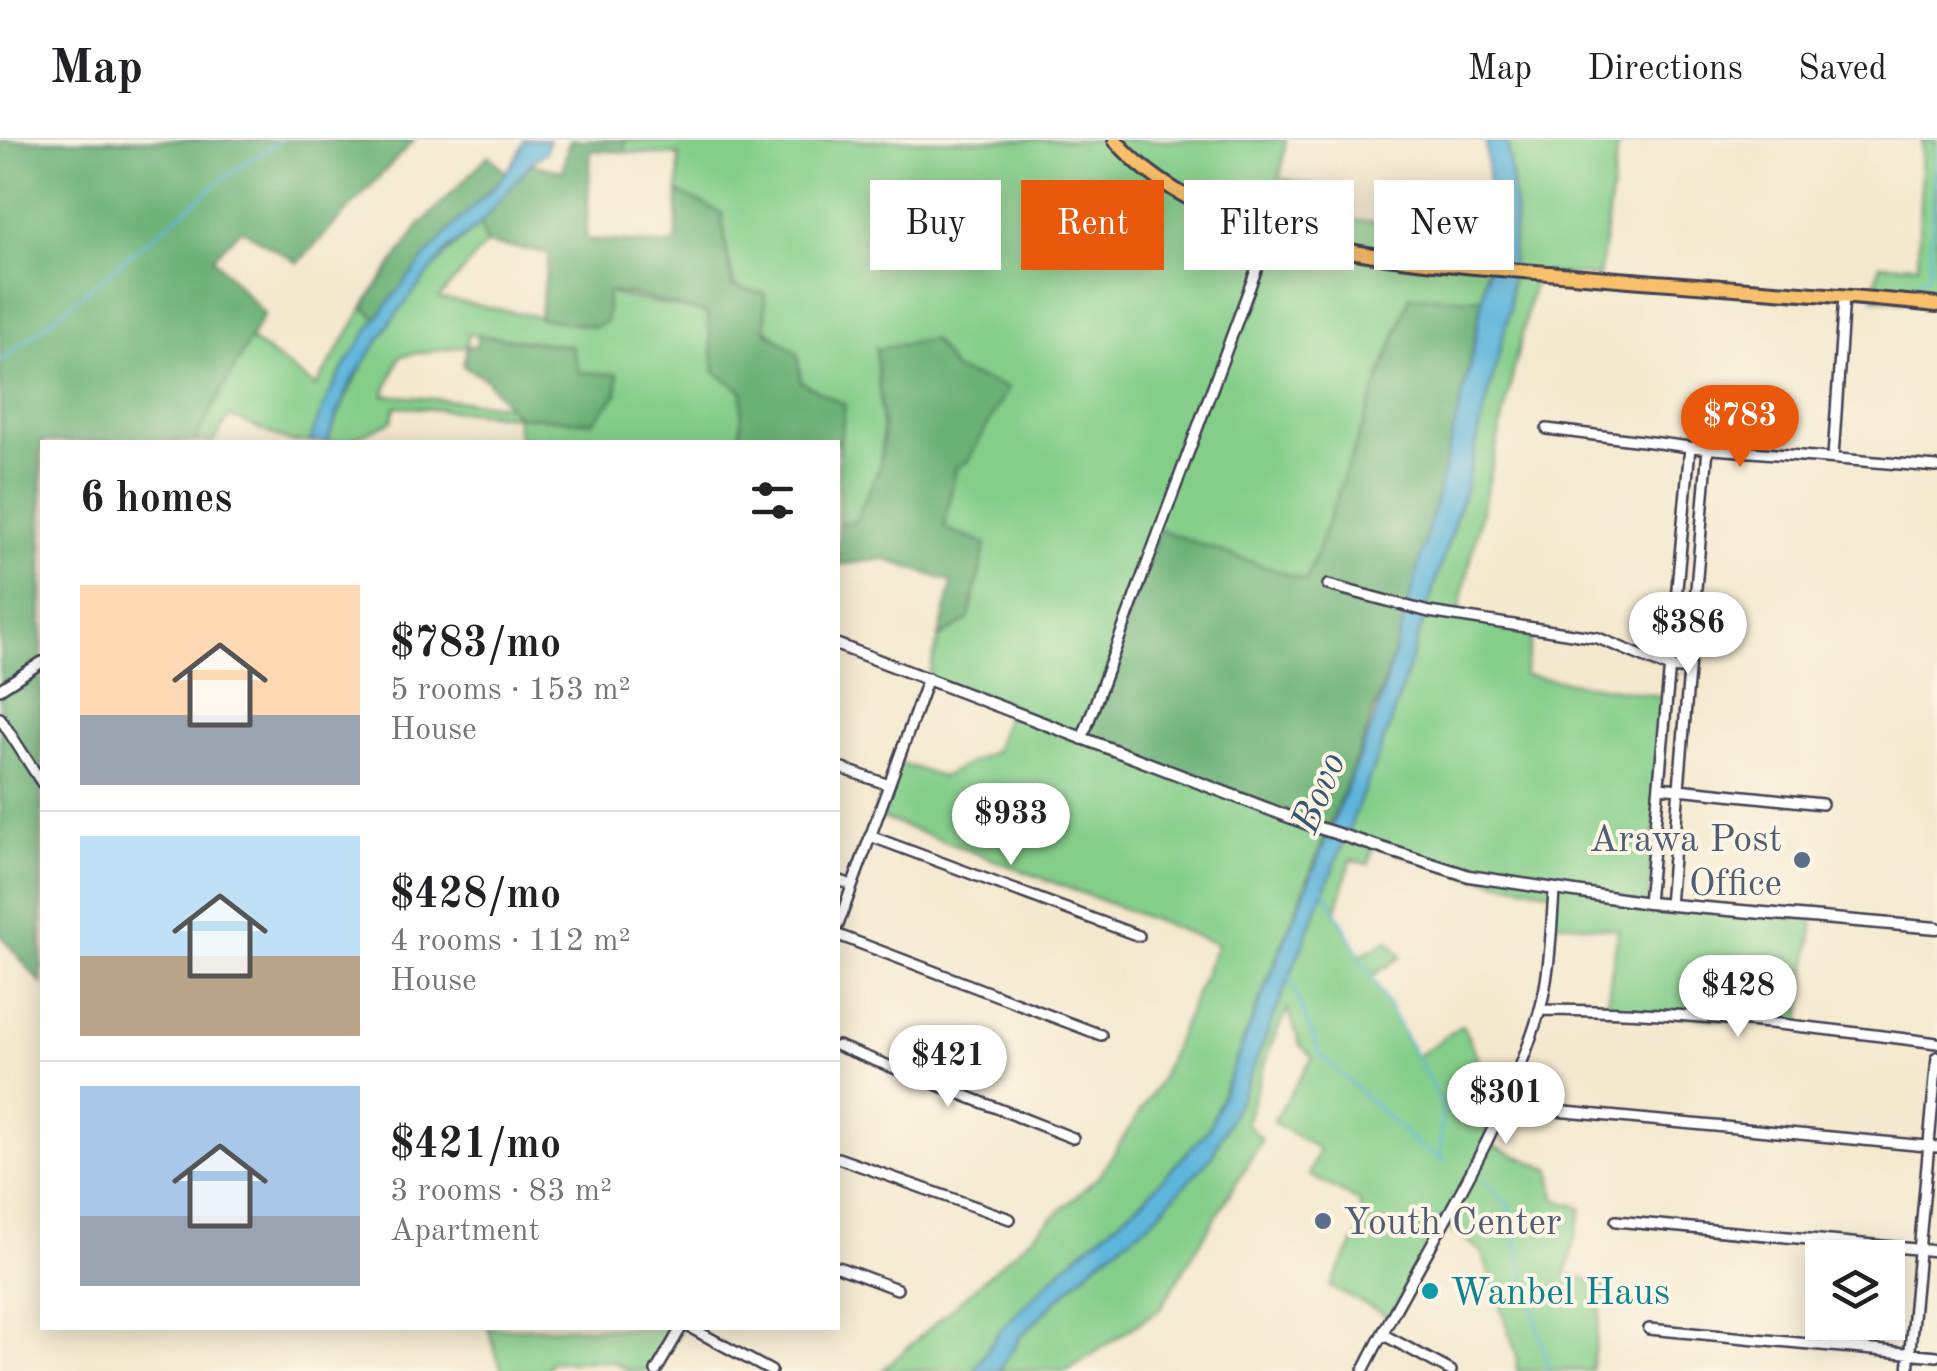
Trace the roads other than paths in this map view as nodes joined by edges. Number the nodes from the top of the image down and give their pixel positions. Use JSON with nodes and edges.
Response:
{"nodes":[{"id":1,"x":1116,"y":140,"type":"edge"},
{"id":2,"x":1184,"y":193,"type":"edge"},
{"id":3,"x":1354,"y":249,"type":"edge"},
{"id":4,"x":1256,"y":270,"type":"edge"},
{"id":5,"x":1844,"y":296,"type":"junction"},
{"id":6,"x":1937,"y":305,"type":"edge"},
{"id":7,"x":1547,"y":429,"type":"dead end"},
{"id":8,"x":1690,"y":447,"type":"junction"},
{"id":9,"x":1708,"y":448,"type":"junction"},
{"id":10,"x":1833,"y":457,"type":"junction"},
{"id":11,"x":1937,"y":466,"type":"edge"},
{"id":12,"x":1328,"y":584,"type":"dead end"},
{"id":13,"x":840,"y":646,"type":"edge"},
{"id":14,"x":40,"y":663,"type":"edge"},
{"id":15,"x":1670,"y":668,"type":"junction"},
{"id":16,"x":1689,"y":670,"type":"junction"},
{"id":17,"x":928,"y":678,"type":"junction"},
{"id":18,"x":0,"y":690,"type":"edge"},
{"id":19,"x":0,"y":718,"type":"edge"},
{"id":20,"x":1082,"y":740,"type":"junction"},
{"id":21,"x":840,"y":768,"type":"edge"},
{"id":22,"x":40,"y":780,"type":"edge"},
{"id":23,"x":889,"y":785,"type":"junction"},
{"id":24,"x":1659,"y":788,"type":"junction"},
{"id":25,"x":1678,"y":790,"type":"junction"},
{"id":26,"x":1822,"y":804,"type":"dead end"},
{"id":27,"x":870,"y":836,"type":"junction"},
{"id":28,"x":840,"y":881,"type":"edge"},
{"id":29,"x":852,"y":885,"type":"junction"},
{"id":30,"x":1554,"y":892,"type":"junction"},
{"id":31,"x":1648,"y":903,"type":"junction"},
{"id":32,"x":1669,"y":905,"type":"junction"},
{"id":33,"x":840,"y":919,"type":"edge"},
{"id":34,"x":1937,"y":928,"type":"edge"},
{"id":35,"x":1139,"y":936,"type":"dead end"},
{"id":36,"x":840,"y":937,"type":"edge"},
{"id":37,"x":1540,"y":1010,"type":"junction"},
{"id":38,"x":1101,"y":1035,"type":"dead end"},
{"id":39,"x":1937,"y":1043,"type":"edge"},
{"id":40,"x":840,"y":1047,"type":"edge"},
{"id":41,"x":1937,"y":1057,"type":"edge"},
{"id":42,"x":1502,"y":1106,"type":"junction"},
{"id":43,"x":1073,"y":1138,"type":"dead end"},
{"id":44,"x":1933,"y":1146,"type":"edge"},
{"id":45,"x":840,"y":1159,"type":"edge"},
{"id":46,"x":1010,"y":1219,"type":"dead end"},
{"id":47,"x":1616,"y":1221,"type":"dead end"},
{"id":48,"x":1919,"y":1249,"type":"junction"},
{"id":49,"x":1937,"y":1251,"type":"edge"},
{"id":50,"x":840,"y":1268,"type":"edge"},
{"id":51,"x":897,"y":1289,"type":"dead end"},
{"id":52,"x":1649,"y":1328,"type":"dead end"},
{"id":53,"x":680,"y":1330,"type":"edge"},
{"id":54,"x":695,"y":1330,"type":"edge"},
{"id":55,"x":1382,"y":1334,"type":"junction"},
{"id":56,"x":1909,"y":1354,"type":"junction"},
{"id":57,"x":1937,"y":1356,"type":"edge"},
{"id":58,"x":656,"y":1371,"type":"edge"},
{"id":59,"x":771,"y":1371,"type":"edge"},
{"id":60,"x":1363,"y":1371,"type":"edge"},
{"id":61,"x":1452,"y":1371,"type":"edge"},
{"id":62,"x":1908,"y":1371,"type":"edge"}],
"edges":[{"from":1,"to":2,"type":"main road"},
{"from":3,"to":5,"type":"main road"},
{"from":4,"to":20,"type":"street"},
{"from":5,"to":6,"type":"main road"},
{"from":5,"to":10,"type":"street"},
{"from":7,"to":8,"type":"street"},
{"from":8,"to":9,"type":"street"},
{"from":8,"to":15,"type":"street"},
{"from":9,"to":10,"type":"street"},
{"from":9,"to":16,"type":"street"},
{"from":10,"to":11,"type":"street"},
{"from":12,"to":15,"type":"street"},
{"from":13,"to":17,"type":"street"},
{"from":14,"to":18,"type":"street"},
{"from":15,"to":16,"type":"street"},
{"from":15,"to":24,"type":"street"},
{"from":16,"to":25,"type":"street"},
{"from":17,"to":20,"type":"street"},
{"from":17,"to":23,"type":"street"},
{"from":19,"to":22,"type":"street"},
{"from":20,"to":30,"type":"street"},
{"from":21,"to":23,"type":"street"},
{"from":23,"to":27,"type":"street"},
{"from":24,"to":25,"type":"street"},
{"from":24,"to":31,"type":"street"},
{"from":25,"to":26,"type":"street"},
{"from":25,"to":32,"type":"street"},
{"from":27,"to":29,"type":"street"},
{"from":27,"to":35,"type":"street"},
{"from":28,"to":29,"type":"street"},
{"from":29,"to":33,"type":"street"},
{"from":30,"to":31,"type":"street"},
{"from":30,"to":37,"type":"street"},
{"from":31,"to":32,"type":"street"},
{"from":32,"to":34,"type":"street"},
{"from":36,"to":38,"type":"street"},
{"from":37,"to":39,"type":"street"},
{"from":37,"to":42,"type":"street"},
{"from":40,"to":43,"type":"street"},
{"from":41,"to":44,"type":"street"},
{"from":42,"to":44,"type":"street"},
{"from":42,"to":55,"type":"street"},
{"from":44,"to":48,"type":"street"},
{"from":45,"to":46,"type":"street"},
{"from":47,"to":48,"type":"street"},
{"from":48,"to":49,"type":"street"},
{"from":48,"to":56,"type":"street"},
{"from":50,"to":51,"type":"street"},
{"from":52,"to":56,"type":"street"},
{"from":53,"to":58,"type":"street"},
{"from":54,"to":59,"type":"street"},
{"from":55,"to":60,"type":"street"},
{"from":55,"to":61,"type":"street"},
{"from":56,"to":57,"type":"street"},
{"from":56,"to":62,"type":"street"}]}
